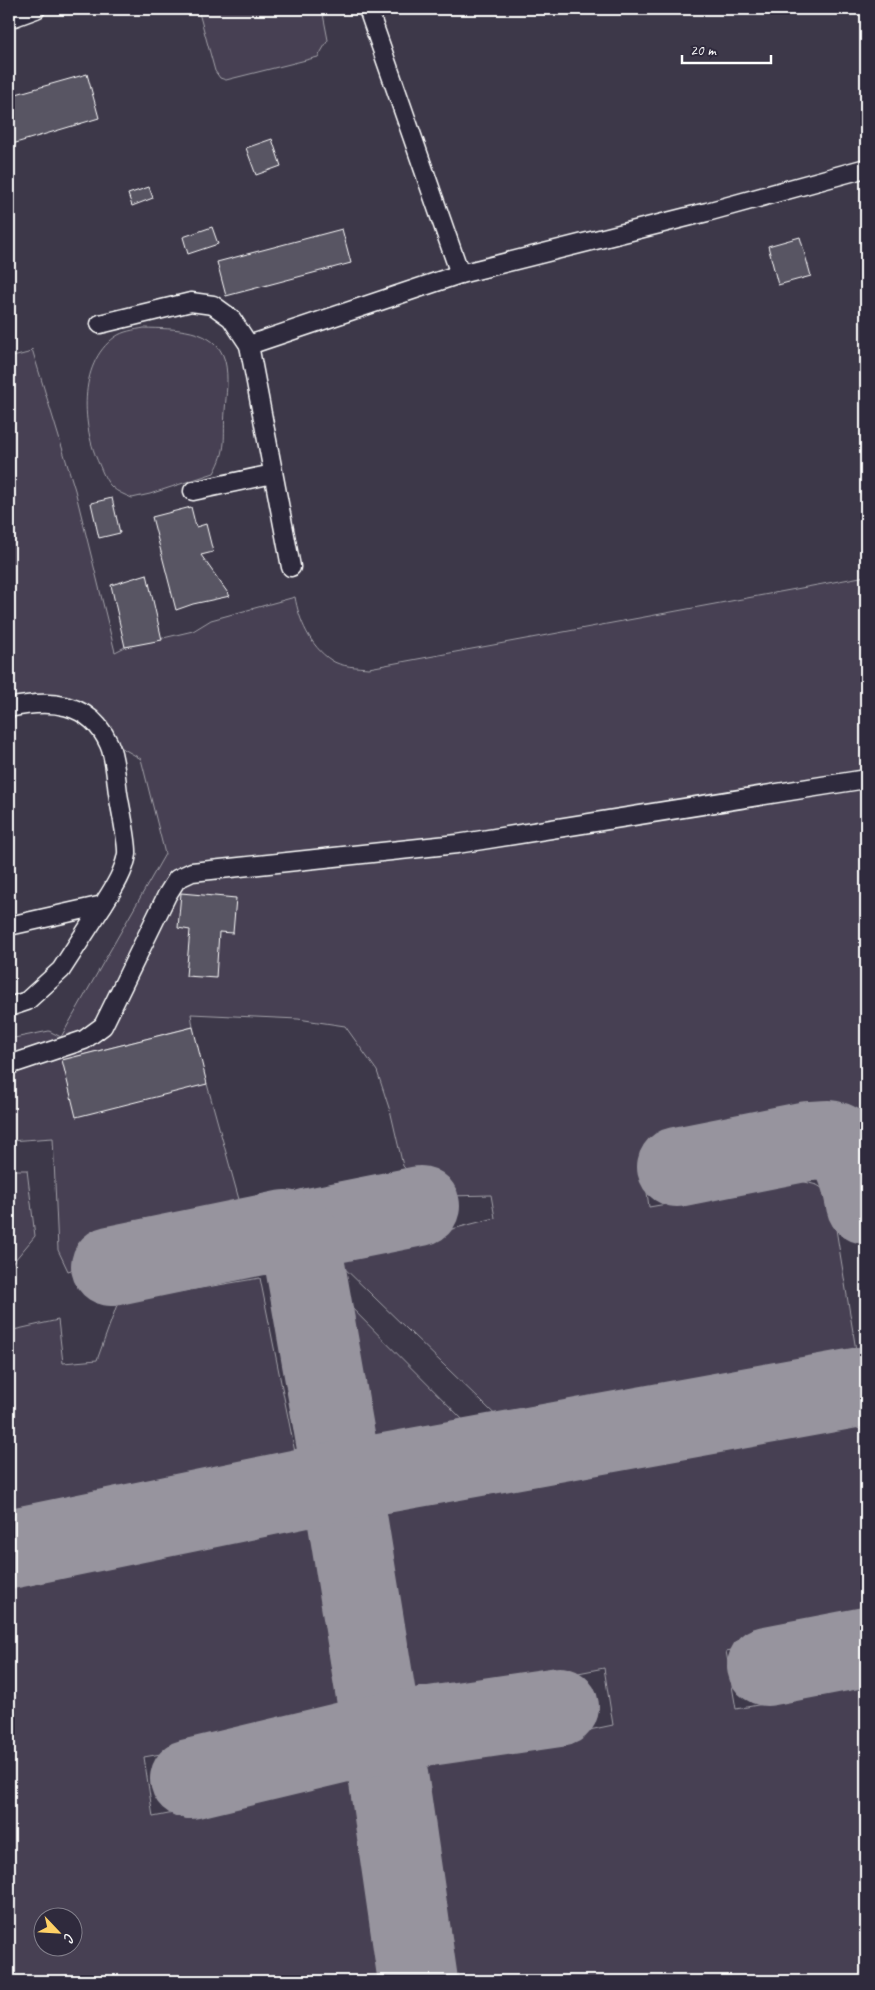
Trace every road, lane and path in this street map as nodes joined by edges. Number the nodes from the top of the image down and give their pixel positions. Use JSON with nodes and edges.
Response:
{"nodes":[{"id":1,"x":36,"y":9,"type":"edge"},
{"id":2,"x":368,"y":9,"type":"edge"},
{"id":3,"x":9,"y":19,"type":"edge"},
{"id":4,"x":866,"y":168,"type":"edge"},
{"id":5,"x":460,"y":274,"type":"junction"},
{"id":6,"x":100,"y":324,"type":"dead end"},
{"id":7,"x":249,"y":345,"type":"junction"},
{"id":8,"x":273,"y":474,"type":"junction"},
{"id":9,"x":193,"y":491,"type":"dead end"},
{"id":10,"x":291,"y":567,"type":"dead end"},
{"id":11,"x":9,"y":708,"type":"edge"},
{"id":12,"x":866,"y":779,"type":"edge"},
{"id":13,"x":103,"y":905,"type":"junction"},
{"id":14,"x":9,"y":926,"type":"edge"},
{"id":15,"x":9,"y":1007,"type":"edge"},
{"id":16,"x":9,"y":1065,"type":"edge"}],
"edges":[{"from":1,"to":3,"type":"lane"},
{"from":2,"to":5,"type":"lane"},
{"from":4,"to":5,"type":"lane"},
{"from":5,"to":7,"type":"lane"},
{"from":6,"to":7,"type":"lane"},
{"from":7,"to":8,"type":"lane"},
{"from":8,"to":9,"type":"lane"},
{"from":8,"to":10,"type":"lane"},
{"from":11,"to":13,"type":"lane"},
{"from":12,"to":16,"type":"lane"},
{"from":13,"to":14,"type":"lane"},
{"from":13,"to":15,"type":"lane"}]}
